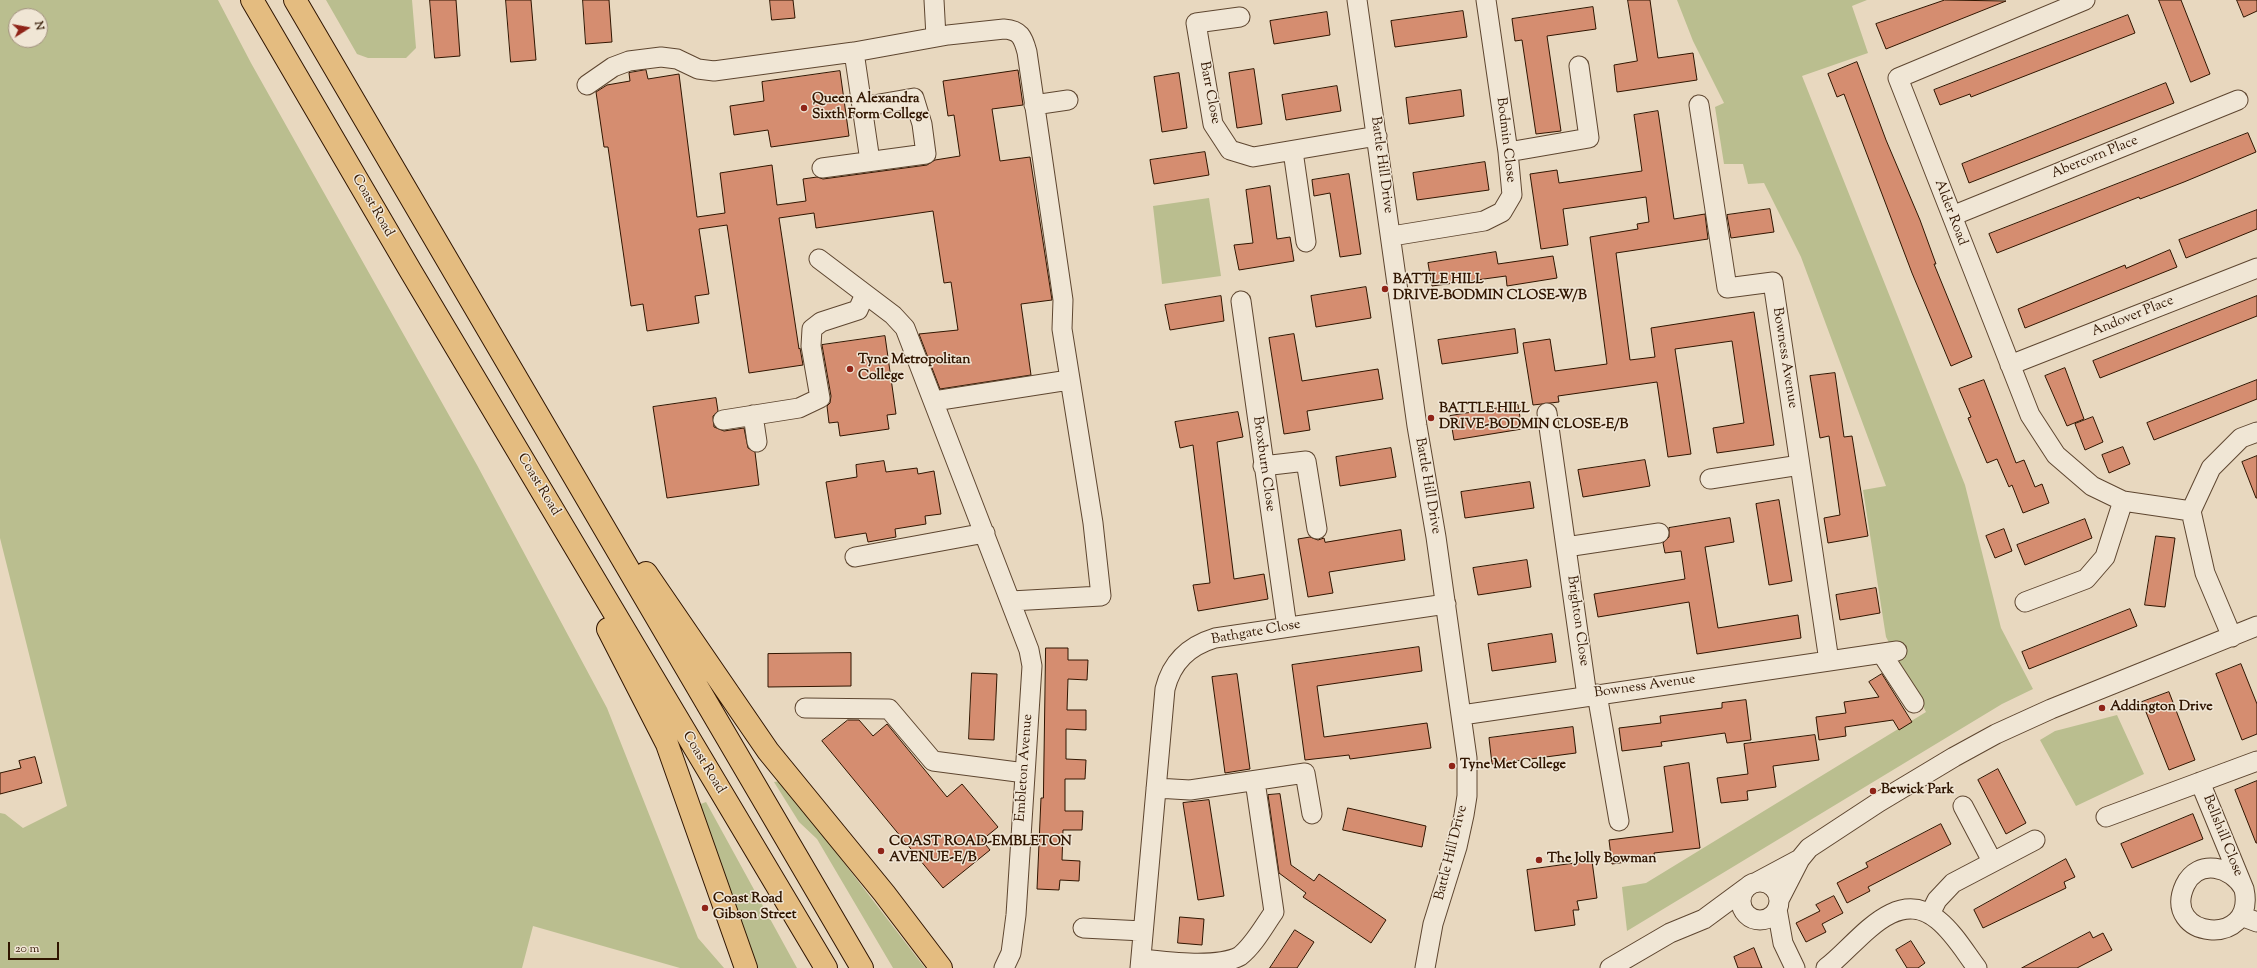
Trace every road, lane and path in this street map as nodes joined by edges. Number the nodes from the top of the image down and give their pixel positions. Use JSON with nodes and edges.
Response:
{"nodes":[{"id":1,"x":239,"y":0,"type":"edge"},
{"id":2,"x":252,"y":0,"type":"edge"},
{"id":3,"x":295,"y":0,"type":"edge"},
{"id":4,"x":1357,"y":0,"type":"edge"},
{"id":5,"x":1486,"y":0,"type":"edge"},
{"id":6,"x":2085,"y":0,"type":"edge"},
{"id":7,"x":934,"y":9,"type":"edge"},
{"id":8,"x":1240,"y":17,"type":"dead end"},
{"id":9,"x":936,"y":37,"type":"junction"},
{"id":10,"x":854,"y":52,"type":"junction"},
{"id":11,"x":1579,"y":66,"type":"dead end"},
{"id":12,"x":587,"y":85,"type":"dead end"},
{"id":13,"x":1068,"y":100,"type":"dead end"},
{"id":14,"x":2238,"y":100,"type":"dead end"},
{"id":15,"x":1034,"y":105,"type":"junction"},
{"id":16,"x":1699,"y":105,"type":"dead end"},
{"id":17,"x":862,"y":107,"type":"junction"},
{"id":18,"x":1377,"y":136,"type":"junction"},
{"id":19,"x":1293,"y":151,"type":"junction"},
{"id":20,"x":1508,"y":152,"type":"junction"},
{"id":21,"x":870,"y":161,"type":"junction"},
{"id":22,"x":822,"y":168,"type":"dead end"},
{"id":23,"x":1952,"y":216,"type":"junction"},
{"id":24,"x":1392,"y":236,"type":"junction"},
{"id":25,"x":1306,"y":242,"type":"dead end"},
{"id":26,"x":819,"y":259,"type":"dead end"},
{"id":27,"x":2257,"y":268,"type":"edge"},
{"id":28,"x":410,"y":270,"type":"junction"},
{"id":29,"x":865,"y":294,"type":"junction"},
{"id":30,"x":1241,"y":301,"type":"dead end"},
{"id":31,"x":2010,"y":366,"type":"junction"},
{"id":32,"x":1069,"y":380,"type":"junction"},
{"id":33,"x":934,"y":400,"type":"junction"},
{"id":34,"x":1547,"y":413,"type":"dead end"},
{"id":35,"x":753,"y":415,"type":"junction"},
{"id":36,"x":540,"y":418,"type":"junction"},
{"id":37,"x":724,"y":420,"type":"dead end"},
{"id":38,"x":2257,"y":432,"type":"edge"},
{"id":39,"x":757,"y":442,"type":"dead end"},
{"id":40,"x":518,"y":451,"type":"junction"},
{"id":41,"x":1800,"y":465,"type":"junction"},
{"id":42,"x":1263,"y":466,"type":"junction"},
{"id":43,"x":1710,"y":479,"type":"dead end"},
{"id":44,"x":2124,"y":501,"type":"junction"},
{"id":45,"x":2190,"y":511,"type":"junction"},
{"id":46,"x":1317,"y":529,"type":"dead end"},
{"id":47,"x":985,"y":533,"type":"junction"},
{"id":48,"x":1659,"y":533,"type":"dead end"},
{"id":49,"x":1566,"y":547,"type":"junction"},
{"id":50,"x":855,"y":556,"type":"dead end"},
{"id":51,"x":1011,"y":601,"type":"junction"},
{"id":52,"x":2025,"y":602,"type":"dead end"},
{"id":53,"x":1446,"y":604,"type":"junction"},
{"id":54,"x":2257,"y":626,"type":"edge"},
{"id":55,"x":1286,"y":627,"type":"junction"},
{"id":56,"x":2232,"y":637,"type":"junction"},
{"id":57,"x":1829,"y":661,"type":"junction"},
{"id":58,"x":1592,"y":695,"type":"junction"},
{"id":59,"x":1914,"y":703,"type":"dead end"},
{"id":60,"x":805,"y":708,"type":"dead end"},
{"id":61,"x":1462,"y":715,"type":"junction"},
{"id":62,"x":2257,"y":761,"type":"edge"},
{"id":63,"x":1025,"y":774,"type":"junction"},
{"id":64,"x":1255,"y":781,"type":"junction"},
{"id":65,"x":2200,"y":782,"type":"junction"},
{"id":66,"x":1156,"y":788,"type":"junction"},
{"id":67,"x":1962,"y":806,"type":"dead end"},
{"id":68,"x":1312,"y":814,"type":"dead end"},
{"id":69,"x":2106,"y":817,"type":"dead end"},
{"id":70,"x":1619,"y":821,"type":"dead end"},
{"id":71,"x":2036,"y":840,"type":"dead end"},
{"id":72,"x":1800,"y":859,"type":"junction"},
{"id":73,"x":1992,"y":861,"type":"junction"},
{"id":74,"x":1752,"y":885,"type":"junction"},
{"id":75,"x":2244,"y":889,"type":"junction"},
{"id":76,"x":1778,"y":905,"type":"junction"},
{"id":77,"x":1930,"y":914,"type":"junction"},
{"id":78,"x":1753,"y":918,"type":"junction"},
{"id":79,"x":1704,"y":919,"type":"junction"},
{"id":80,"x":2249,"y":919,"type":"edge"},
{"id":81,"x":1083,"y":928,"type":"dead end"},
{"id":82,"x":1143,"y":932,"type":"junction"},
{"id":83,"x":1783,"y":943,"type":"junction"},
{"id":84,"x":1140,"y":964,"type":"edge"},
{"id":85,"x":746,"y":968,"type":"edge"},
{"id":86,"x":826,"y":968,"type":"edge"},
{"id":87,"x":862,"y":968,"type":"edge"},
{"id":88,"x":941,"y":968,"type":"edge"},
{"id":89,"x":1004,"y":968,"type":"edge"},
{"id":90,"x":1425,"y":968,"type":"edge"},
{"id":91,"x":1610,"y":968,"type":"edge"},
{"id":92,"x":1795,"y":968,"type":"edge"},
{"id":93,"x":1826,"y":968,"type":"edge"},
{"id":94,"x":1977,"y":968,"type":"edge"}],
"edges":[{"from":1,"to":28,"type":"highway"},
{"from":2,"to":28,"type":"highway","name":"Coast Road"},
{"from":3,"to":36,"type":"highway"},
{"from":4,"to":18,"type":"street","name":"Battle Hill Drive"},
{"from":5,"to":20,"type":"street","name":"Bodmin Close"},
{"from":6,"to":23,"type":"street","name":"Alder Road"},
{"from":7,"to":9,"type":"street"},
{"from":8,"to":19,"type":"street","name":"Barr Close"},
{"from":9,"to":10,"type":"street"},
{"from":9,"to":15,"type":"street"},
{"from":10,"to":12,"type":"street"},
{"from":10,"to":17,"type":"street"},
{"from":11,"to":20,"type":"street"},
{"from":13,"to":15,"type":"street"},
{"from":14,"to":23,"type":"street","name":"Abercorn Place"},
{"from":15,"to":32,"type":"street"},
{"from":16,"to":41,"type":"street","name":"Bowness Avenue"},
{"from":17,"to":21,"type":"street"},
{"from":17,"to":21,"type":"street"},
{"from":18,"to":19,"type":"street","name":"Barr Close"},
{"from":18,"to":24,"type":"street","name":"Battle Hill Drive"},
{"from":19,"to":25,"type":"street"},
{"from":20,"to":24,"type":"street","name":"Bodmin Close"},
{"from":21,"to":22,"type":"street"},
{"from":23,"to":31,"type":"street","name":"Alder Road"},
{"from":24,"to":53,"type":"street","name":"Battle Hill Drive"},
{"from":26,"to":29,"type":"street","name":"Embleton Avenue"},
{"from":27,"to":31,"type":"street","name":"Andover Place"},
{"from":28,"to":40,"type":"highway","name":"Coast Road"},
{"from":29,"to":33,"type":"street","name":"Embleton Avenue"},
{"from":29,"to":35,"type":"street"},
{"from":30,"to":42,"type":"street","name":"Broxburn Close"},
{"from":31,"to":44,"type":"street","name":"Alder Road"},
{"from":32,"to":33,"type":"street"},
{"from":32,"to":51,"type":"street"},
{"from":33,"to":47,"type":"street","name":"Embleton Avenue"},
{"from":34,"to":49,"type":"street","name":"Brighton Close"},
{"from":35,"to":37,"type":"street"},
{"from":35,"to":39,"type":"street"},
{"from":36,"to":87,"type":"highway"},
{"from":36,"to":88,"type":"highway"},
{"from":38,"to":45,"type":"street"},
{"from":40,"to":85,"type":"highway"},
{"from":40,"to":86,"type":"highway","name":"Coast Road"},
{"from":41,"to":43,"type":"street"},
{"from":41,"to":57,"type":"street","name":"Bowness Avenue"},
{"from":42,"to":46,"type":"street"},
{"from":42,"to":55,"type":"street","name":"Broxburn Close"},
{"from":44,"to":45,"type":"street","name":"Alder Road"},
{"from":44,"to":52,"type":"street"},
{"from":45,"to":56,"type":"street"},
{"from":47,"to":50,"type":"street"},
{"from":47,"to":51,"type":"street","name":"Embleton Avenue"},
{"from":48,"to":49,"type":"street"},
{"from":49,"to":58,"type":"street","name":"Brighton Close"},
{"from":51,"to":63,"type":"street","name":"Embleton Avenue"},
{"from":53,"to":55,"type":"street","name":"Bathgate Close"},
{"from":53,"to":61,"type":"street","name":"Battle Hill Drive"},
{"from":54,"to":56,"type":"street"},
{"from":55,"to":66,"type":"street","name":"Bathgate Close"},
{"from":56,"to":72,"type":"street"},
{"from":57,"to":58,"type":"street","name":"Bowness Avenue"},
{"from":57,"to":59,"type":"street","name":"Bowness Avenue"},
{"from":58,"to":61,"type":"street","name":"Bowness Avenue"},
{"from":58,"to":70,"type":"street","name":"Brighton Close"},
{"from":60,"to":63,"type":"street"},
{"from":61,"to":90,"type":"street","name":"Battle Hill Drive"},
{"from":62,"to":65,"type":"street","name":"Bellshill Close"},
{"from":63,"to":89,"type":"street","name":"Embleton Avenue"},
{"from":64,"to":66,"type":"street"},
{"from":64,"to":68,"type":"street"},
{"from":64,"to":84,"type":"street","name":"Bathgate Close"},
{"from":65,"to":69,"type":"street","name":"Bellshill Close"},
{"from":65,"to":75,"type":"street","name":"Bellshill Close"},
{"from":66,"to":82,"type":"street","name":"Bathgate Close"},
{"from":67,"to":73,"type":"street"},
{"from":71,"to":73,"type":"street"},
{"from":72,"to":74,"type":"street"},
{"from":72,"to":76,"type":"street"},
{"from":73,"to":77,"type":"street"},
{"from":74,"to":76,"type":"street"},
{"from":74,"to":78,"type":"street"},
{"from":74,"to":79,"type":"street"},
{"from":75,"to":80,"type":"street","name":"Bellshill Close"},
{"from":75,"to":80,"type":"street","name":"Bellshill Close"},
{"from":76,"to":78,"type":"street"},
{"from":76,"to":83,"type":"street"},
{"from":77,"to":93,"type":"street"},
{"from":77,"to":94,"type":"street"},
{"from":78,"to":79,"type":"street"},
{"from":78,"to":83,"type":"street"},
{"from":79,"to":91,"type":"street"},
{"from":81,"to":82,"type":"street"},
{"from":82,"to":84,"type":"street","name":"Bathgate Close"},
{"from":83,"to":92,"type":"street"}]}
